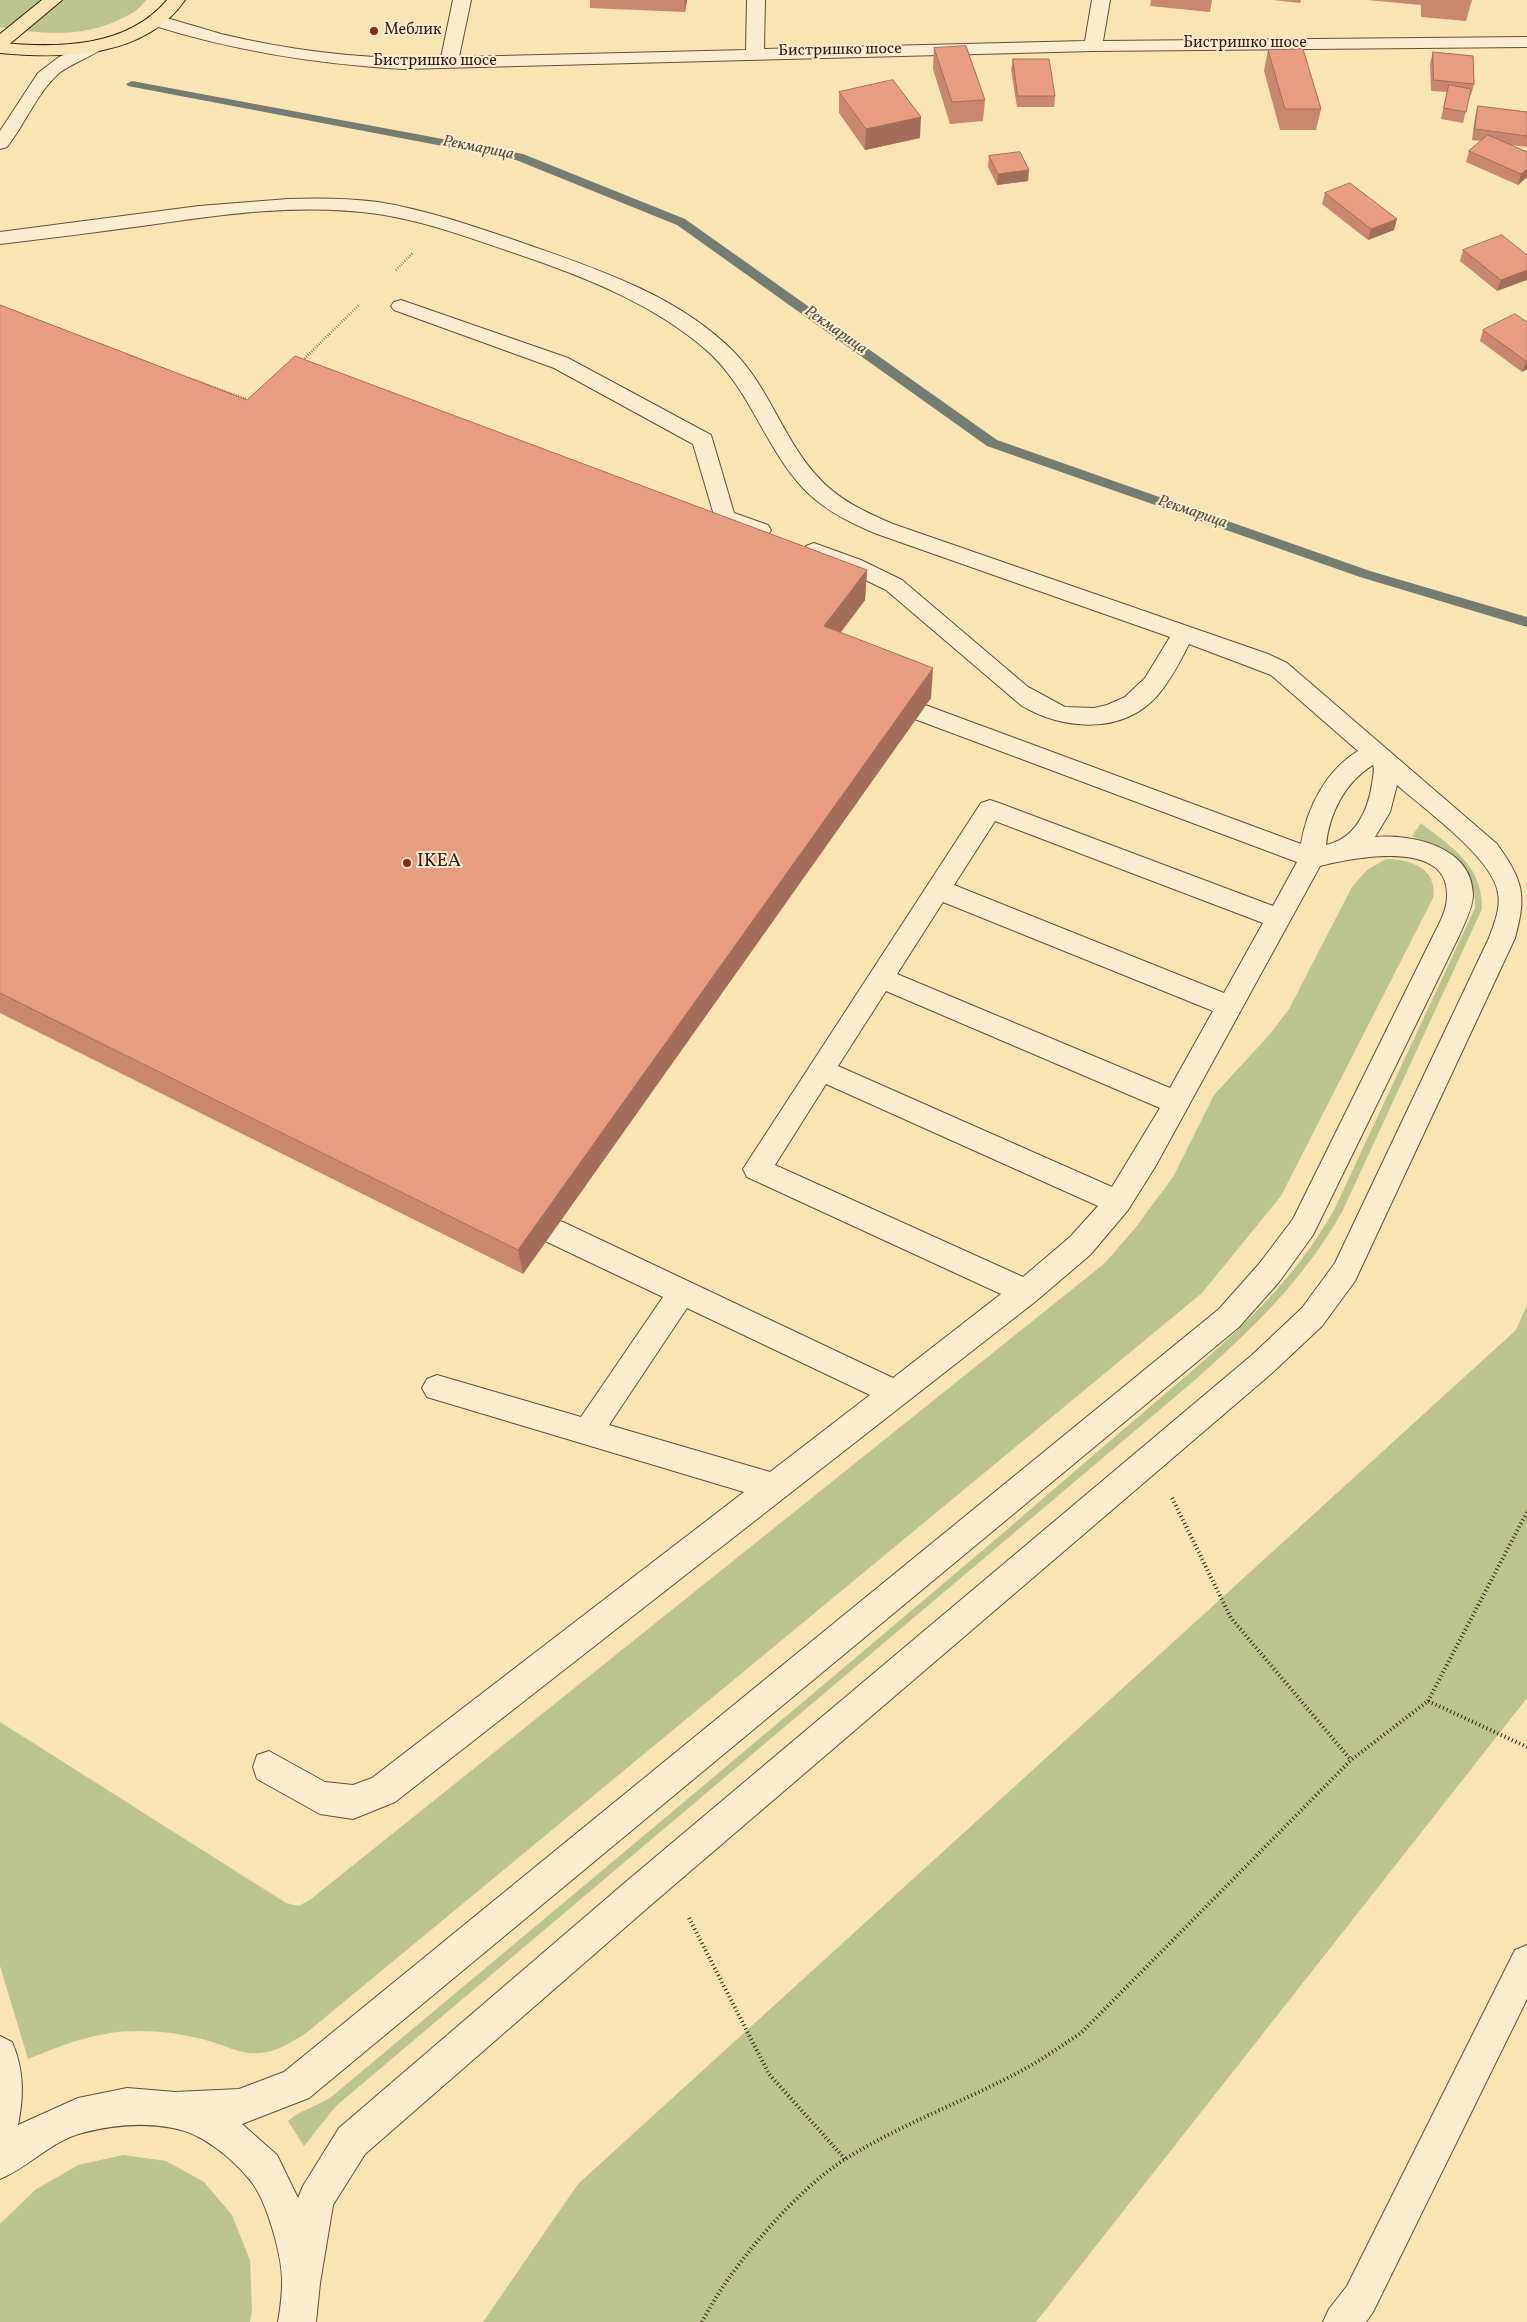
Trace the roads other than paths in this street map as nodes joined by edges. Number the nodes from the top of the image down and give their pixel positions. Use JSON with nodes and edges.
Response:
{"nodes":[{"id":1,"x":53,"y":0,"type":"edge"},
{"id":2,"x":176,"y":0,"type":"edge"},
{"id":3,"x":462,"y":0,"type":"edge"},
{"id":4,"x":756,"y":0,"type":"edge"},
{"id":5,"x":1101,"y":0,"type":"edge"},
{"id":6,"x":158,"y":21,"type":"junction"},
{"id":7,"x":1527,"y":42,"type":"edge"},
{"id":8,"x":0,"y":43,"type":"edge"},
{"id":9,"x":97,"y":45,"type":"junction"},
{"id":10,"x":1093,"y":46,"type":"junction"},
{"id":11,"x":0,"y":48,"type":"edge"},
{"id":12,"x":755,"y":53,"type":"junction"},
{"id":13,"x":449,"y":63,"type":"junction"},
{"id":14,"x":0,"y":143,"type":"edge"},
{"id":15,"x":0,"y":238,"type":"edge"},
{"id":16,"x":401,"y":306,"type":"dead end"},
{"id":17,"x":1184,"y":633,"type":"junction"},
{"id":18,"x":920,"y":712,"type":"edge"},
{"id":19,"x":1381,"y":758,"type":"junction"},
{"id":20,"x":1345,"y":850,"type":"junction"},
{"id":21,"x":1312,"y":858,"type":"junction"},
{"id":22,"x":938,"y":889,"type":"junction"},
{"id":23,"x":1278,"y":918,"type":"junction"},
{"id":24,"x":881,"y":978,"type":"junction"},
{"id":25,"x":1230,"y":1007,"type":"junction"},
{"id":26,"x":821,"y":1070,"type":"junction"},
{"id":27,"x":1177,"y":1103,"type":"junction"},
{"id":28,"x":1118,"y":1202,"type":"junction"},
{"id":29,"x":553,"y":1231,"type":"edge"},
{"id":30,"x":682,"y":1292,"type":"junction"},
{"id":31,"x":1026,"y":1292,"type":"junction"},
{"id":32,"x":437,"y":1388,"type":"dead end"},
{"id":33,"x":895,"y":1393,"type":"junction"},
{"id":34,"x":588,"y":1431,"type":"junction"},
{"id":35,"x":774,"y":1487,"type":"junction"},
{"id":36,"x":269,"y":1767,"type":"dead end"},
{"id":37,"x":1527,"y":1962,"type":"edge"},
{"id":38,"x":0,"y":2054,"type":"edge"},
{"id":39,"x":175,"y":2110,"type":"junction"},
{"id":40,"x":0,"y":2126,"type":"edge"},
{"id":41,"x":0,"y":2161,"type":"edge"},
{"id":42,"x":301,"y":2283,"type":"junction"},
{"id":43,"x":297,"y":2322,"type":"edge"},
{"id":44,"x":1342,"y":2322,"type":"edge"}],
"edges":[{"from":1,"to":8,"type":"main road"},
{"from":2,"to":6,"type":"main road"},
{"from":3,"to":13,"type":"street"},
{"from":4,"to":12,"type":"street"},
{"from":5,"to":10,"type":"street"},
{"from":6,"to":9,"type":"main road"},
{"from":6,"to":13,"type":"street","name":"Бистришко шосе"},
{"from":7,"to":10,"type":"street","name":"Бистришко шосе"},
{"from":9,"to":11,"type":"main road"},
{"from":9,"to":14,"type":"street"},
{"from":10,"to":12,"type":"street","name":"Бистришко шосе"},
{"from":12,"to":13,"type":"street","name":"Бистришко шосе"},
{"from":15,"to":17,"type":"street"},
{"from":16,"to":17,"type":"street"},
{"from":17,"to":19,"type":"street"},
{"from":18,"to":21,"type":"street"},
{"from":19,"to":20,"type":"street"},
{"from":19,"to":21,"type":"street"},
{"from":19,"to":42,"type":"street"},
{"from":20,"to":21,"type":"street"},
{"from":20,"to":39,"type":"street"},
{"from":21,"to":23,"type":"street"},
{"from":22,"to":23,"type":"street"},
{"from":22,"to":24,"type":"street"},
{"from":22,"to":25,"type":"street"},
{"from":23,"to":25,"type":"street"},
{"from":24,"to":26,"type":"street"},
{"from":24,"to":27,"type":"street"},
{"from":25,"to":27,"type":"street"},
{"from":26,"to":28,"type":"street"},
{"from":26,"to":31,"type":"street"},
{"from":27,"to":28,"type":"street"},
{"from":28,"to":31,"type":"street"},
{"from":29,"to":30,"type":"street"},
{"from":30,"to":33,"type":"street"},
{"from":30,"to":34,"type":"street"},
{"from":31,"to":33,"type":"street"},
{"from":32,"to":34,"type":"street"},
{"from":33,"to":35,"type":"street"},
{"from":34,"to":35,"type":"street"},
{"from":35,"to":36,"type":"street"},
{"from":37,"to":44,"type":"street"},
{"from":38,"to":40,"type":"street"},
{"from":39,"to":41,"type":"street"},
{"from":39,"to":42,"type":"street"},
{"from":42,"to":43,"type":"street"}]}
